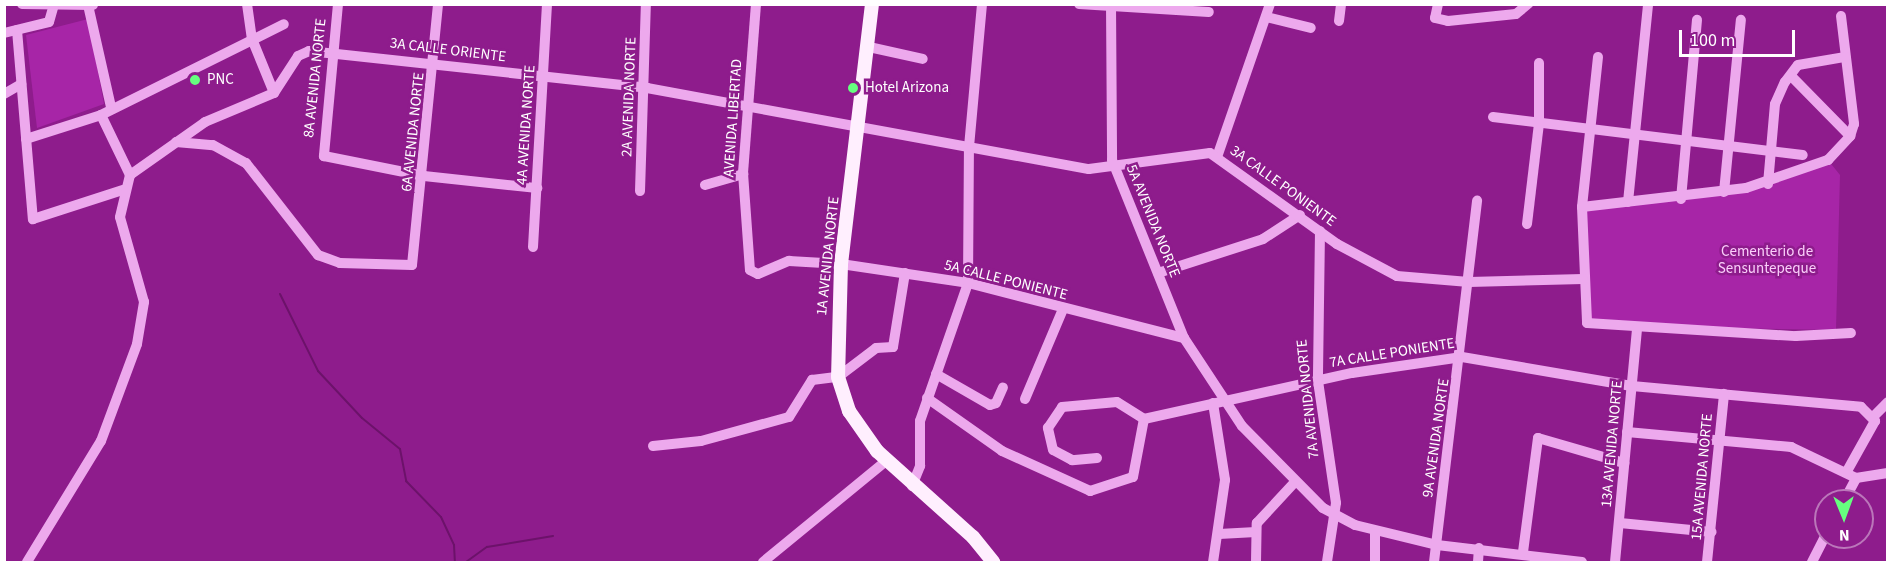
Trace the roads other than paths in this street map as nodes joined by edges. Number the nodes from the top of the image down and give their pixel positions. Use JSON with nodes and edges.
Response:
{"nodes":[{"id":1,"x":22,"y":4,"type":"edge"},
{"id":2,"x":93,"y":4,"type":"edge"},
{"id":3,"x":247,"y":4,"type":"edge"},
{"id":4,"x":338,"y":4,"type":"edge"},
{"id":5,"x":438,"y":4,"type":"edge"},
{"id":6,"x":547,"y":4,"type":"edge"},
{"id":7,"x":646,"y":4,"type":"edge"},
{"id":8,"x":756,"y":4,"type":"edge"},
{"id":9,"x":872,"y":4,"type":"edge"},
{"id":10,"x":982,"y":4,"type":"edge"},
{"id":11,"x":1078,"y":4,"type":"edge"},
{"id":12,"x":1270,"y":4,"type":"edge"},
{"id":13,"x":1341,"y":4,"type":"edge"},
{"id":14,"x":1438,"y":4,"type":"edge"},
{"id":15,"x":1528,"y":4,"type":"edge"},
{"id":16,"x":88,"y":5,"type":"edge"},
{"id":17,"x":1111,"y":5,"type":"edge"},
{"id":18,"x":1648,"y":5,"type":"edge"},
{"id":19,"x":54,"y":6,"type":"edge"},
{"id":20,"x":1209,"y":12,"type":"dead end"},
{"id":21,"x":1266,"y":16,"type":"junction"},
{"id":22,"x":1841,"y":16,"type":"dead end"},
{"id":23,"x":1697,"y":20,"type":"dead end"},
{"id":24,"x":1742,"y":20,"type":"dead end"},
{"id":25,"x":1339,"y":21,"type":"dead end"},
{"id":26,"x":284,"y":24,"type":"dead end"},
{"id":27,"x":1311,"y":28,"type":"dead end"},
{"id":28,"x":17,"y":30,"type":"junction"},
{"id":29,"x":4,"y":33,"type":"edge"},
{"id":30,"x":252,"y":39,"type":"junction"},
{"id":31,"x":869,"y":47,"type":"junction"},
{"id":32,"x":333,"y":51,"type":"junction"},
{"id":33,"x":1598,"y":57,"type":"dead end"},
{"id":34,"x":1845,"y":57,"type":"junction"},
{"id":35,"x":923,"y":59,"type":"dead end"},
{"id":36,"x":436,"y":61,"type":"junction"},
{"id":37,"x":1539,"y":63,"type":"dead end"},
{"id":38,"x":1791,"y":76,"type":"junction"},
{"id":39,"x":545,"y":78,"type":"junction"},
{"id":40,"x":21,"y":84,"type":"junction"},
{"id":41,"x":647,"y":88,"type":"junction"},
{"id":42,"x":274,"y":93,"type":"junction"},
{"id":43,"x":4,"y":94,"type":"edge"},
{"id":44,"x":748,"y":106,"type":"junction"},
{"id":45,"x":111,"y":107,"type":"junction"},
{"id":46,"x":101,"y":115,"type":"junction"},
{"id":47,"x":1493,"y":117,"type":"dead end"},
{"id":48,"x":1539,"y":123,"type":"junction"},
{"id":49,"x":862,"y":126,"type":"junction"},
{"id":50,"x":1591,"y":128,"type":"junction"},
{"id":51,"x":1634,"y":134,"type":"junction"},
{"id":52,"x":1850,"y":136,"type":"junction"},
{"id":53,"x":26,"y":139,"type":"junction"},
{"id":54,"x":176,"y":142,"type":"junction"},
{"id":55,"x":1685,"y":143,"type":"junction"},
{"id":56,"x":969,"y":147,"type":"junction"},
{"id":57,"x":1727,"y":148,"type":"junction"},
{"id":58,"x":1770,"y":153,"type":"junction"},
{"id":59,"x":1803,"y":155,"type":"dead end"},
{"id":60,"x":1217,"y":157,"type":"junction"},
{"id":61,"x":1115,"y":167,"type":"junction"},
{"id":62,"x":742,"y":174,"type":"junction"},
{"id":63,"x":130,"y":175,"type":"junction"},
{"id":64,"x":424,"y":176,"type":"junction"},
{"id":65,"x":1768,"y":184,"type":"junction"},
{"id":66,"x":705,"y":185,"type":"dead end"},
{"id":67,"x":537,"y":188,"type":"junction"},
{"id":68,"x":123,"y":190,"type":"junction"},
{"id":69,"x":640,"y":191,"type":"dead end"},
{"id":70,"x":1724,"y":192,"type":"junction"},
{"id":71,"x":1681,"y":199,"type":"junction"},
{"id":72,"x":1477,"y":201,"type":"dead end"},
{"id":73,"x":1628,"y":202,"type":"junction"},
{"id":74,"x":1582,"y":207,"type":"junction"},
{"id":75,"x":1300,"y":215,"type":"junction"},
{"id":76,"x":1527,"y":224,"type":"dead end"},
{"id":77,"x":1320,"y":231,"type":"junction"},
{"id":78,"x":533,"y":248,"type":"dead end"},
{"id":79,"x":841,"y":264,"type":"junction"},
{"id":80,"x":750,"y":270,"type":"joint"},
{"id":81,"x":904,"y":273,"type":"junction"},
{"id":82,"x":1158,"y":273,"type":"junction"},
{"id":83,"x":1583,"y":279,"type":"junction"},
{"id":84,"x":1469,"y":282,"type":"junction"},
{"id":85,"x":968,"y":283,"type":"junction"},
{"id":86,"x":1064,"y":309,"type":"junction"},
{"id":87,"x":1638,"y":329,"type":"junction"},
{"id":88,"x":1851,"y":333,"type":"dead end"},
{"id":89,"x":1184,"y":338,"type":"junction"},
{"id":90,"x":1462,"y":357,"type":"junction"},
{"id":91,"x":936,"y":374,"type":"junction"},
{"id":92,"x":838,"y":377,"type":"junction"},
{"id":93,"x":1318,"y":381,"type":"junction"},
{"id":94,"x":1632,"y":386,"type":"junction"},
{"id":95,"x":1003,"y":387,"type":"dead end"},
{"id":96,"x":1724,"y":394,"type":"junction"},
{"id":97,"x":927,"y":398,"type":"junction"},
{"id":98,"x":1025,"y":399,"type":"dead end"},
{"id":99,"x":1217,"y":401,"type":"junction"},
{"id":100,"x":1887,"y":402,"type":"edge"},
{"id":101,"x":1873,"y":417,"type":"junction"},
{"id":102,"x":1144,"y":419,"type":"junction"},
{"id":103,"x":1627,"y":432,"type":"junction"},
{"id":104,"x":1720,"y":441,"type":"junction"},
{"id":105,"x":653,"y":446,"type":"dead end"},
{"id":106,"x":1097,"y":458,"type":"dead end"},
{"id":107,"x":886,"y":461,"type":"junction"},
{"id":108,"x":1624,"y":463,"type":"junction"},
{"id":109,"x":1847,"y":471,"type":"junction"},
{"id":110,"x":1887,"y":473,"type":"edge"},
{"id":111,"x":1856,"y":478,"type":"junction"},
{"id":112,"x":1295,"y":482,"type":"junction"},
{"id":113,"x":912,"y":486,"type":"junction"},
{"id":114,"x":1850,"y":489,"type":"edge"},
{"id":115,"x":1335,"y":516,"type":"junction"},
{"id":116,"x":1620,"y":523,"type":"junction"},
{"id":117,"x":1256,"y":532,"type":"junction"},
{"id":118,"x":1375,"y":532,"type":"junction"},
{"id":119,"x":1712,"y":532,"type":"junction"},
{"id":120,"x":1219,"y":534,"type":"junction"},
{"id":121,"x":1437,"y":545,"type":"junction"},
{"id":122,"x":1479,"y":548,"type":"junction"},
{"id":123,"x":1523,"y":552,"type":"junction"},
{"id":124,"x":27,"y":562,"type":"edge"},
{"id":125,"x":763,"y":562,"type":"edge"},
{"id":126,"x":993,"y":562,"type":"edge"},
{"id":127,"x":1213,"y":562,"type":"edge"},
{"id":128,"x":1256,"y":562,"type":"edge"},
{"id":129,"x":1327,"y":562,"type":"edge"},
{"id":130,"x":1375,"y":562,"type":"edge"},
{"id":131,"x":1434,"y":562,"type":"edge"},
{"id":132,"x":1478,"y":562,"type":"edge"},
{"id":133,"x":1582,"y":562,"type":"edge"},
{"id":134,"x":1615,"y":562,"type":"edge"},
{"id":135,"x":1707,"y":562,"type":"edge"}],
"edges":[{"from":1,"to":19,"type":"street"},
{"from":2,"to":16,"type":"street"},
{"from":3,"to":30,"type":"street"},
{"from":4,"to":32,"type":"street","name":"8A AVENIDA NORTE"},
{"from":5,"to":36,"type":"street","name":"6A AVENIDA NORTE"},
{"from":6,"to":39,"type":"street","name":"4A AVENIDA NORTE"},
{"from":7,"to":41,"type":"street","name":"2A AVENIDA NORTE"},
{"from":8,"to":44,"type":"street","name":"AVENIDA LIBERTAD"},
{"from":9,"to":31,"type":"main road","name":"1A AVENIDA NORTE"},
{"from":10,"to":56,"type":"street"},
{"from":11,"to":17,"type":"street"},
{"from":12,"to":21,"type":"street"},
{"from":13,"to":25,"type":"street"},
{"from":14,"to":15,"type":"street"},
{"from":16,"to":19,"type":"street"},
{"from":16,"to":45,"type":"street"},
{"from":17,"to":20,"type":"street"},
{"from":17,"to":61,"type":"street","name":"5A AVENIDA NORTE"},
{"from":18,"to":51,"type":"street"},
{"from":19,"to":28,"type":"street"},
{"from":21,"to":27,"type":"street"},
{"from":21,"to":60,"type":"street"},
{"from":22,"to":34,"type":"street"},
{"from":23,"to":55,"type":"street"},
{"from":24,"to":57,"type":"street"},
{"from":26,"to":30,"type":"street"},
{"from":28,"to":29,"type":"street"},
{"from":28,"to":40,"type":"street"},
{"from":30,"to":42,"type":"street"},
{"from":30,"to":45,"type":"street"},
{"from":31,"to":35,"type":"street"},
{"from":31,"to":49,"type":"main road","name":"1A AVENIDA NORTE"},
{"from":32,"to":36,"type":"street","name":"3A CALLE ORIENTE"},
{"from":32,"to":42,"type":"street","name":"3A CALLE ORIENTE"},
{"from":32,"to":64,"type":"street","name":"8A AVENIDA NORTE"},
{"from":33,"to":50,"type":"street"},
{"from":34,"to":38,"type":"street"},
{"from":34,"to":52,"type":"street"},
{"from":36,"to":39,"type":"street","name":"3A CALLE ORIENTE"},
{"from":36,"to":64,"type":"street","name":"6A AVENIDA NORTE"},
{"from":37,"to":48,"type":"street"},
{"from":38,"to":52,"type":"street"},
{"from":38,"to":58,"type":"street"},
{"from":39,"to":41,"type":"street","name":"3A CALLE ORIENTE"},
{"from":39,"to":67,"type":"street","name":"4A AVENIDA NORTE"},
{"from":40,"to":43,"type":"street"},
{"from":40,"to":53,"type":"street"},
{"from":41,"to":44,"type":"street","name":"3A CALLE ORIENTE"},
{"from":41,"to":69,"type":"street","name":"2A AVENIDA NORTE"},
{"from":42,"to":54,"type":"street"},
{"from":44,"to":49,"type":"street","name":"3A CALLE PONIENTE"},
{"from":44,"to":62,"type":"street","name":"AVENIDA LIBERTAD"},
{"from":45,"to":46,"type":"street"},
{"from":46,"to":53,"type":"street"},
{"from":46,"to":63,"type":"street"},
{"from":47,"to":48,"type":"street"},
{"from":48,"to":50,"type":"street"},
{"from":48,"to":76,"type":"street"},
{"from":49,"to":56,"type":"street","name":"3A CALLE PONIENTE"},
{"from":49,"to":79,"type":"main road","name":"1A AVENIDA NORTE"},
{"from":50,"to":51,"type":"street"},
{"from":50,"to":74,"type":"street"},
{"from":51,"to":55,"type":"street"},
{"from":51,"to":73,"type":"street"},
{"from":52,"to":65,"type":"street"},
{"from":53,"to":68,"type":"street"},
{"from":54,"to":63,"type":"street"},
{"from":54,"to":64,"type":"street","name":"6A AVENIDA NORTE"},
{"from":55,"to":57,"type":"street"},
{"from":55,"to":71,"type":"street"},
{"from":56,"to":61,"type":"street","name":"3A CALLE PONIENTE"},
{"from":56,"to":85,"type":"street"},
{"from":57,"to":58,"type":"street"},
{"from":57,"to":70,"type":"street"},
{"from":58,"to":59,"type":"street"},
{"from":58,"to":65,"type":"street"},
{"from":60,"to":61,"type":"street","name":"3A CALLE PONIENTE"},
{"from":60,"to":75,"type":"street","name":"3A CALLE PONIENTE"},
{"from":61,"to":82,"type":"street","name":"5A AVENIDA NORTE"},
{"from":62,"to":66,"type":"street"},
{"from":62,"to":80,"type":"street","name":"AVENIDA LIBERTAD"},
{"from":63,"to":68,"type":"street"},
{"from":64,"to":67,"type":"street"},
{"from":65,"to":70,"type":"street"},
{"from":67,"to":78,"type":"street","name":"4A AVENIDA NORTE"},
{"from":68,"to":124,"type":"street"},
{"from":70,"to":71,"type":"street"},
{"from":71,"to":73,"type":"street"},
{"from":72,"to":84,"type":"street","name":"9A AVENIDA NORTE"},
{"from":73,"to":74,"type":"street"},
{"from":74,"to":83,"type":"street"},
{"from":75,"to":77,"type":"street","name":"3A CALLE PONIENTE"},
{"from":75,"to":82,"type":"street"},
{"from":77,"to":84,"type":"street","name":"3A CALLE PONIENTE"},
{"from":77,"to":93,"type":"street","name":"7A AVENIDA NORTE"},
{"from":79,"to":80,"type":"street","name":"5A CALLE PONIENTE"},
{"from":79,"to":81,"type":"street","name":"5A CALLE PONIENTE"},
{"from":79,"to":92,"type":"main road","name":"1A AVENIDA NORTE"},
{"from":81,"to":85,"type":"street","name":"5A CALLE PONIENTE"},
{"from":81,"to":92,"type":"street"},
{"from":82,"to":89,"type":"street","name":"5A AVENIDA NORTE"},
{"from":83,"to":84,"type":"street","name":"3A CALLE PONIENTE"},
{"from":83,"to":87,"type":"street"},
{"from":84,"to":90,"type":"street","name":"9A AVENIDA NORTE"},
{"from":85,"to":86,"type":"street","name":"5A CALLE PONIENTE"},
{"from":85,"to":91,"type":"street"},
{"from":86,"to":89,"type":"street","name":"5A CALLE PONIENTE"},
{"from":86,"to":98,"type":"street"},
{"from":87,"to":88,"type":"street"},
{"from":87,"to":94,"type":"street","name":"13A AVENIDA NORTE"},
{"from":89,"to":99,"type":"street","name":"5A AVENIDA NORTE"},
{"from":90,"to":93,"type":"street","name":"7A CALLE PONIENTE"},
{"from":90,"to":94,"type":"street","name":"7A CALLE PONIENTE"},
{"from":90,"to":121,"type":"street","name":"9A AVENIDA NORTE"},
{"from":91,"to":95,"type":"street"},
{"from":91,"to":97,"type":"street"},
{"from":92,"to":105,"type":"street"},
{"from":92,"to":107,"type":"main road","name":"1A AVENIDA NORTE"},
{"from":93,"to":99,"type":"street","name":"7A CALLE PONIENTE"},
{"from":93,"to":115,"type":"street","name":"7A AVENIDA NORTE"},
{"from":94,"to":96,"type":"street","name":"7A CALLE PONIENTE"},
{"from":94,"to":103,"type":"street","name":"13A AVENIDA NORTE"},
{"from":96,"to":101,"type":"street","name":"7A CALLE PONIENTE"},
{"from":96,"to":104,"type":"street","name":"15A AVENIDA NORTE"},
{"from":97,"to":102,"type":"street"},
{"from":97,"to":113,"type":"street"},
{"from":99,"to":102,"type":"street","name":"7A CALLE PONIENTE"},
{"from":99,"to":112,"type":"street"},
{"from":99,"to":120,"type":"street","name":"5A AVENIDA NORTE"},
{"from":100,"to":101,"type":"street"},
{"from":101,"to":109,"type":"street"},
{"from":102,"to":106,"type":"street"},
{"from":103,"to":104,"type":"street"},
{"from":103,"to":108,"type":"street","name":"13A AVENIDA NORTE"},
{"from":104,"to":109,"type":"street"},
{"from":104,"to":119,"type":"street","name":"15A AVENIDA NORTE"},
{"from":107,"to":113,"type":"main road","name":"1A AVENIDA NORTE"},
{"from":107,"to":125,"type":"street"},
{"from":108,"to":116,"type":"street","name":"13A AVENIDA NORTE"},
{"from":108,"to":123,"type":"street"},
{"from":109,"to":111,"type":"street"},
{"from":110,"to":111,"type":"street"},
{"from":111,"to":114,"type":"street"},
{"from":112,"to":115,"type":"street"},
{"from":112,"to":117,"type":"street"},
{"from":113,"to":126,"type":"main road","name":"1A AVENIDA NORTE"},
{"from":115,"to":118,"type":"street"},
{"from":115,"to":129,"type":"street","name":"7A AVENIDA NORTE"},
{"from":116,"to":119,"type":"street"},
{"from":116,"to":134,"type":"street","name":"13A AVENIDA NORTE"},
{"from":117,"to":120,"type":"street"},
{"from":117,"to":128,"type":"street"},
{"from":118,"to":121,"type":"street"},
{"from":118,"to":130,"type":"street"},
{"from":119,"to":135,"type":"street","name":"15A AVENIDA NORTE"},
{"from":120,"to":127,"type":"street","name":"5A AVENIDA NORTE"},
{"from":121,"to":122,"type":"street"},
{"from":121,"to":131,"type":"street","name":"9A AVENIDA NORTE"},
{"from":122,"to":123,"type":"street"},
{"from":122,"to":132,"type":"street"},
{"from":123,"to":133,"type":"street"}]}
